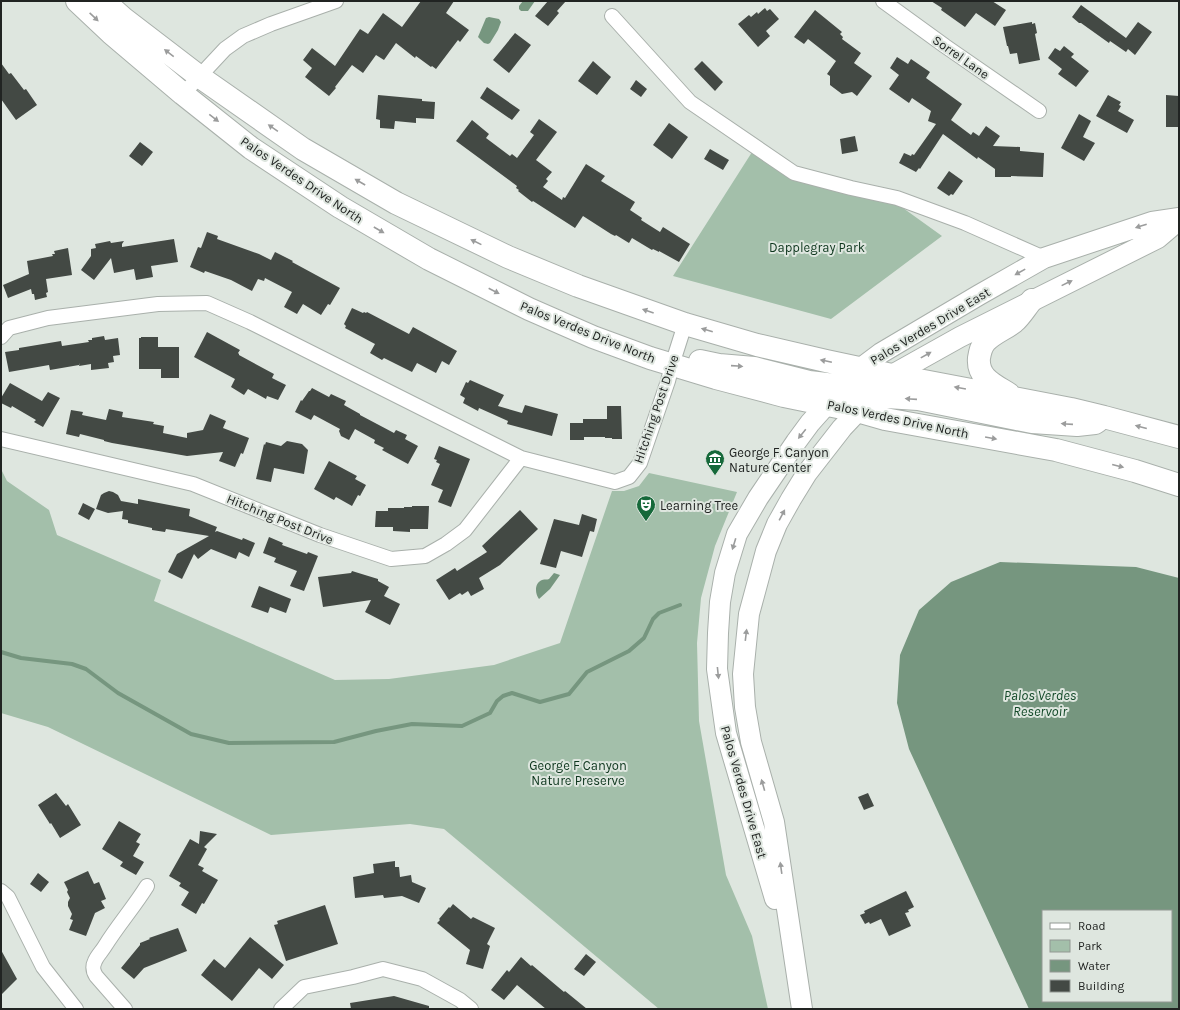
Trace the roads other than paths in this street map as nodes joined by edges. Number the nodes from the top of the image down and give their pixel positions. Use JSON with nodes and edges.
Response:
{"nodes":[{"id":1,"x":77,"y":1,"type":"edge"},
{"id":2,"x":104,"y":1,"type":"edge"},
{"id":3,"x":336,"y":1,"type":"edge"},
{"id":4,"x":884,"y":1,"type":"edge"},
{"id":5,"x":612,"y":16,"type":"dead end"},
{"id":6,"x":200,"y":77,"type":"junction"},
{"id":7,"x":183,"y":94,"type":"junction"},
{"id":8,"x":1039,"y":111,"type":"dead end"},
{"id":9,"x":1179,"y":219,"type":"edge"},
{"id":10,"x":1044,"y":258,"type":"junction"},
{"id":11,"x":1032,"y":300,"type":"junction"},
{"id":12,"x":685,"y":324,"type":"junction"},
{"id":13,"x":1,"y":337,"type":"edge"},
{"id":14,"x":672,"y":365,"type":"junction"},
{"id":15,"x":861,"y":368,"type":"junction"},
{"id":16,"x":892,"y":375,"type":"junction"},
{"id":17,"x":843,"y":386,"type":"junction"},
{"id":18,"x":1017,"y":398,"type":"junction"},
{"id":19,"x":864,"y":403,"type":"junction"},
{"id":20,"x":827,"y":404,"type":"junction"},
{"id":21,"x":1104,"y":417,"type":"junction"},
{"id":22,"x":1179,"y":437,"type":"edge"},
{"id":23,"x":1,"y":439,"type":"edge"},
{"id":24,"x":521,"y":458,"type":"junction"},
{"id":25,"x":1179,"y":485,"type":"edge"},
{"id":26,"x":147,"y":886,"type":"dead end"},
{"id":27,"x":1,"y":891,"type":"edge"},
{"id":28,"x":794,"y":962,"type":"junction"},
{"id":29,"x":76,"y":1009,"type":"edge"},
{"id":30,"x":126,"y":1009,"type":"edge"},
{"id":31,"x":281,"y":1009,"type":"edge"},
{"id":32,"x":471,"y":1009,"type":"edge"},
{"id":33,"x":802,"y":1009,"type":"edge"}],
"edges":[{"from":1,"to":7,"type":"main road","name":"Palos Verdes Drive North","one_way":true},
{"from":6,"to":2,"type":"main road","name":"Palos Verdes Drive North","one_way":true},
{"from":3,"to":6,"type":"street"},
{"from":4,"to":8,"type":"street","name":"Sorrel Lane"},
{"from":5,"to":10,"type":"street"},
{"from":6,"to":7,"type":"street"},
{"from":12,"to":6,"type":"main road","name":"Palos Verdes Drive North","one_way":true},
{"from":7,"to":14,"type":"main road","name":"Palos Verdes Drive North","one_way":true},
{"from":9,"to":10,"type":"main road","name":"Palos Verdes Drive East","one_way":true},
{"from":11,"to":9,"type":"main road","name":"Palos Verdes Drive East","one_way":true},
{"from":10,"to":15,"type":"main road","name":"Palos Verdes Drive East","one_way":true},
{"from":16,"to":11,"type":"main road","name":"Palos Verdes Drive East","one_way":true},
{"from":11,"to":18,"type":"main road"},
{"from":12,"to":14,"type":"street","name":"Hitching Post Drive"},
{"from":15,"to":12,"type":"main road","name":"Palos Verdes Drive North","one_way":true},
{"from":13,"to":24,"type":"street","name":"Hitching Post Drive"},
{"from":14,"to":17,"type":"main road","one_way":true},
{"from":14,"to":20,"type":"main road","name":"Palos Verdes Drive North"},
{"from":14,"to":24,"type":"street","name":"Hitching Post Drive"},
{"from":15,"to":16,"type":"main road","name":"Palos Verdes Drive North"},
{"from":15,"to":17,"type":"main road","name":"Palos Verdes Drive East"},
{"from":16,"to":17,"type":"main road"},
{"from":18,"to":16,"type":"main road","name":"Palos Verdes Drive North","one_way":true},
{"from":16,"to":19,"type":"main road","name":"Palos Verdes Drive East"},
{"from":17,"to":20,"type":"main road","name":"Palos Verdes Drive East"},
{"from":18,"to":21,"type":"main road","name":"Palos Verdes Drive North"},
{"from":19,"to":20,"type":"main road","name":"Palos Verdes Drive North"},
{"from":21,"to":19,"type":"main road","one_way":true},
{"from":19,"to":25,"type":"main road","name":"Palos Verdes Drive North","one_way":true},
{"from":28,"to":19,"type":"main road","name":"Palos Verdes Drive East","one_way":true},
{"from":20,"to":28,"type":"main road","name":"Palos Verdes Drive East","one_way":true},
{"from":22,"to":21,"type":"main road","name":"Palos Verdes Drive North","one_way":true},
{"from":23,"to":24,"type":"street","name":"Hitching Post Drive"},
{"from":26,"to":30,"type":"street"},
{"from":27,"to":29,"type":"street"},
{"from":28,"to":33,"type":"main road","name":"Palos Verdes Drive East"},
{"from":31,"to":32,"type":"street"}]}
